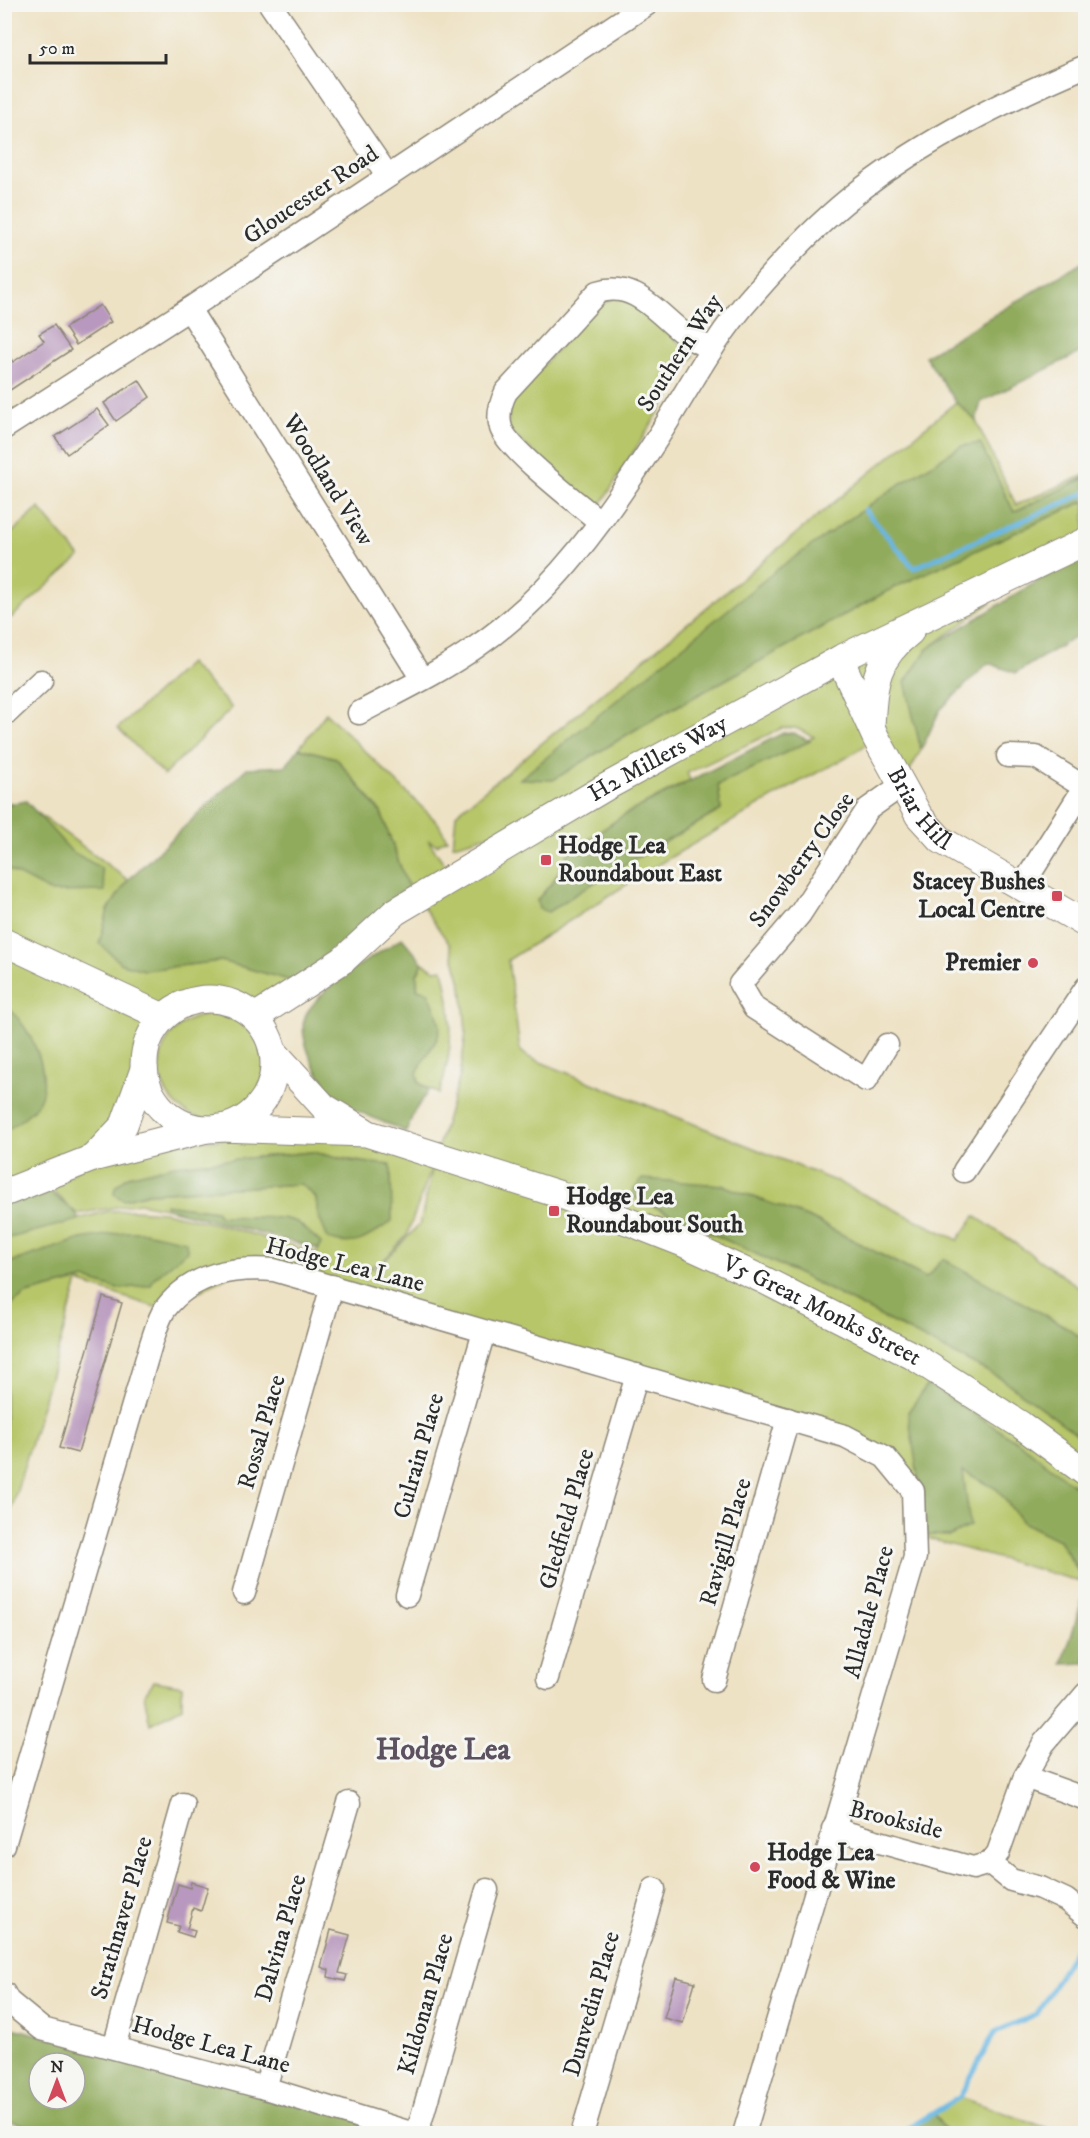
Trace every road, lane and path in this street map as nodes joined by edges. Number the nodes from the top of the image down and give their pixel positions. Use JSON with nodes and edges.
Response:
{"nodes":[{"id":1,"x":270,"y":4,"type":"edge"},
{"id":2,"x":647,"y":4,"type":"edge"},
{"id":3,"x":1086,"y":66,"type":"edge"},
{"id":4,"x":388,"y":176,"type":"junction"},
{"id":5,"x":189,"y":309,"type":"junction"},
{"id":6,"x":712,"y":349,"type":"junction"},
{"id":7,"x":4,"y":428,"type":"edge"},
{"id":8,"x":600,"y":522,"type":"junction"},
{"id":9,"x":1086,"y":541,"type":"edge"},
{"id":10,"x":942,"y":608,"type":"junction"},
{"id":11,"x":840,"y":659,"type":"junction"},
{"id":12,"x":422,"y":680,"type":"junction"},
{"id":13,"x":41,"y":681,"type":"dead end"},
{"id":14,"x":4,"y":712,"type":"edge"},
{"id":15,"x":358,"y":713,"type":"dead end"},
{"id":16,"x":871,"y":726,"type":"junction"},
{"id":17,"x":1008,"y":756,"type":"dead end"},
{"id":18,"x":902,"y":785,"type":"junction"},
{"id":19,"x":1085,"y":786,"type":"edge"},
{"id":20,"x":1022,"y":888,"type":"junction"},
{"id":21,"x":1086,"y":924,"type":"edge"},
{"id":22,"x":4,"y":942,"type":"edge"},
{"id":23,"x":1086,"y":988,"type":"edge"},
{"id":24,"x":163,"y":1017,"type":"junction"},
{"id":25,"x":255,"y":1017,"type":"junction"},
{"id":26,"x":887,"y":1045,"type":"dead end"},
{"id":27,"x":273,"y":1051,"type":"junction"},
{"id":28,"x":144,"y":1069,"type":"junction"},
{"id":29,"x":214,"y":1128,"type":"junction"},
{"id":30,"x":366,"y":1133,"type":"junction"},
{"id":31,"x":93,"y":1158,"type":"junction"},
{"id":32,"x":964,"y":1171,"type":"dead end"},
{"id":33,"x":4,"y":1193,"type":"edge"},
{"id":34,"x":333,"y":1286,"type":"junction"},
{"id":35,"x":484,"y":1332,"type":"junction"},
{"id":36,"x":637,"y":1375,"type":"junction"},
{"id":37,"x":788,"y":1419,"type":"junction"},
{"id":38,"x":845,"y":1436,"type":"joint"},
{"id":39,"x":1086,"y":1473,"type":"edge"},
{"id":40,"x":243,"y":1593,"type":"dead end"},
{"id":41,"x":407,"y":1595,"type":"dead end"},
{"id":42,"x":548,"y":1678,"type":"dead end"},
{"id":43,"x":714,"y":1680,"type":"dead end"},
{"id":44,"x":1086,"y":1694,"type":"edge"},
{"id":45,"x":14,"y":1768,"type":"edge"},
{"id":46,"x":1025,"y":1777,"type":"junction"},
{"id":47,"x":1086,"y":1799,"type":"edge"},
{"id":48,"x":349,"y":1803,"type":"dead end"},
{"id":49,"x":183,"y":1804,"type":"dead end"},
{"id":50,"x":833,"y":1829,"type":"junction"},
{"id":51,"x":4,"y":1845,"type":"edge"},
{"id":52,"x":990,"y":1863,"type":"junction"},
{"id":53,"x":654,"y":1889,"type":"dead end"},
{"id":54,"x":487,"y":1890,"type":"dead end"},
{"id":55,"x":1086,"y":1916,"type":"edge"},
{"id":56,"x":4,"y":1993,"type":"edge"},
{"id":57,"x":114,"y":2047,"type":"junction"},
{"id":58,"x":265,"y":2088,"type":"junction"},
{"id":59,"x":416,"y":2133,"type":"edge"},
{"id":60,"x":582,"y":2133,"type":"edge"},
{"id":61,"x":744,"y":2133,"type":"edge"}],
"edges":[{"from":1,"to":4,"type":"street"},
{"from":2,"to":4,"type":"street","name":"Gloucester Road"},
{"from":3,"to":6,"type":"street","name":"Southern Way"},
{"from":4,"to":5,"type":"street","name":"Gloucester Road"},
{"from":5,"to":7,"type":"street","name":"Gloucester Road"},
{"from":5,"to":12,"type":"street","name":"Woodland View"},
{"from":6,"to":8,"type":"street","name":"Southern Way"},
{"from":6,"to":8,"type":"street"},
{"from":8,"to":12,"type":"street","name":"Southern Way"},
{"from":9,"to":10,"type":"street","name":"H2 Millers Way"},
{"from":10,"to":11,"type":"street","name":"H2 Millers Way"},
{"from":10,"to":16,"type":"street"},
{"from":11,"to":16,"type":"street","name":"Briar Hill"},
{"from":11,"to":25,"type":"street","name":"H2 Millers Way"},
{"from":12,"to":15,"type":"street","name":"Southern Way"},
{"from":13,"to":14,"type":"street"},
{"from":16,"to":18,"type":"street","name":"Briar Hill"},
{"from":17,"to":19,"type":"street"},
{"from":18,"to":20,"type":"street","name":"Briar Hill"},
{"from":18,"to":26,"type":"street","name":"Snowberry Close"},
{"from":19,"to":20,"type":"street"},
{"from":20,"to":21,"type":"street","name":"Briar Hill"},
{"from":22,"to":24,"type":"street"},
{"from":23,"to":32,"type":"street"},
{"from":24,"to":25,"type":"street"},
{"from":24,"to":28,"type":"street"},
{"from":25,"to":27,"type":"street"},
{"from":27,"to":29,"type":"street"},
{"from":27,"to":30,"type":"street","name":"V5 Great Monks Street"},
{"from":28,"to":29,"type":"street"},
{"from":28,"to":31,"type":"street"},
{"from":29,"to":30,"type":"street","name":"V5 Great Monks Street"},
{"from":29,"to":31,"type":"street"},
{"from":30,"to":39,"type":"street","name":"V5 Great Monks Street"},
{"from":31,"to":33,"type":"street"},
{"from":34,"to":35,"type":"street","name":"Hodge Lea Lane"},
{"from":34,"to":40,"type":"street","name":"Rossal Place"},
{"from":34,"to":45,"type":"street","name":"Hodge Lea Lane"},
{"from":35,"to":36,"type":"street","name":"Hodge Lea Lane"},
{"from":35,"to":41,"type":"street","name":"Culrain Place"},
{"from":36,"to":37,"type":"street","name":"Hodge Lea Lane"},
{"from":36,"to":42,"type":"street","name":"Gledfield Place"},
{"from":37,"to":38,"type":"street","name":"Hodge Lea Lane"},
{"from":37,"to":43,"type":"street","name":"Ravigill Place"},
{"from":38,"to":50,"type":"street","name":"Alladale Place"},
{"from":44,"to":46,"type":"street"},
{"from":45,"to":51,"type":"street","name":"Hodge Lea Lane"},
{"from":46,"to":47,"type":"street"},
{"from":46,"to":52,"type":"street"},
{"from":48,"to":58,"type":"street","name":"Dalvina Place"},
{"from":49,"to":57,"type":"street","name":"Strathnaver Place"},
{"from":50,"to":52,"type":"street","name":"Brookside"},
{"from":50,"to":61,"type":"street","name":"Brookside"},
{"from":52,"to":55,"type":"street"},
{"from":53,"to":60,"type":"street","name":"Dunvedin Place"},
{"from":54,"to":59,"type":"street","name":"Kildonan Place"},
{"from":56,"to":57,"type":"street","name":"Hodge Lea Lane"},
{"from":57,"to":58,"type":"street","name":"Hodge Lea Lane"},
{"from":58,"to":59,"type":"street","name":"Hodge Lea Lane"}]}
